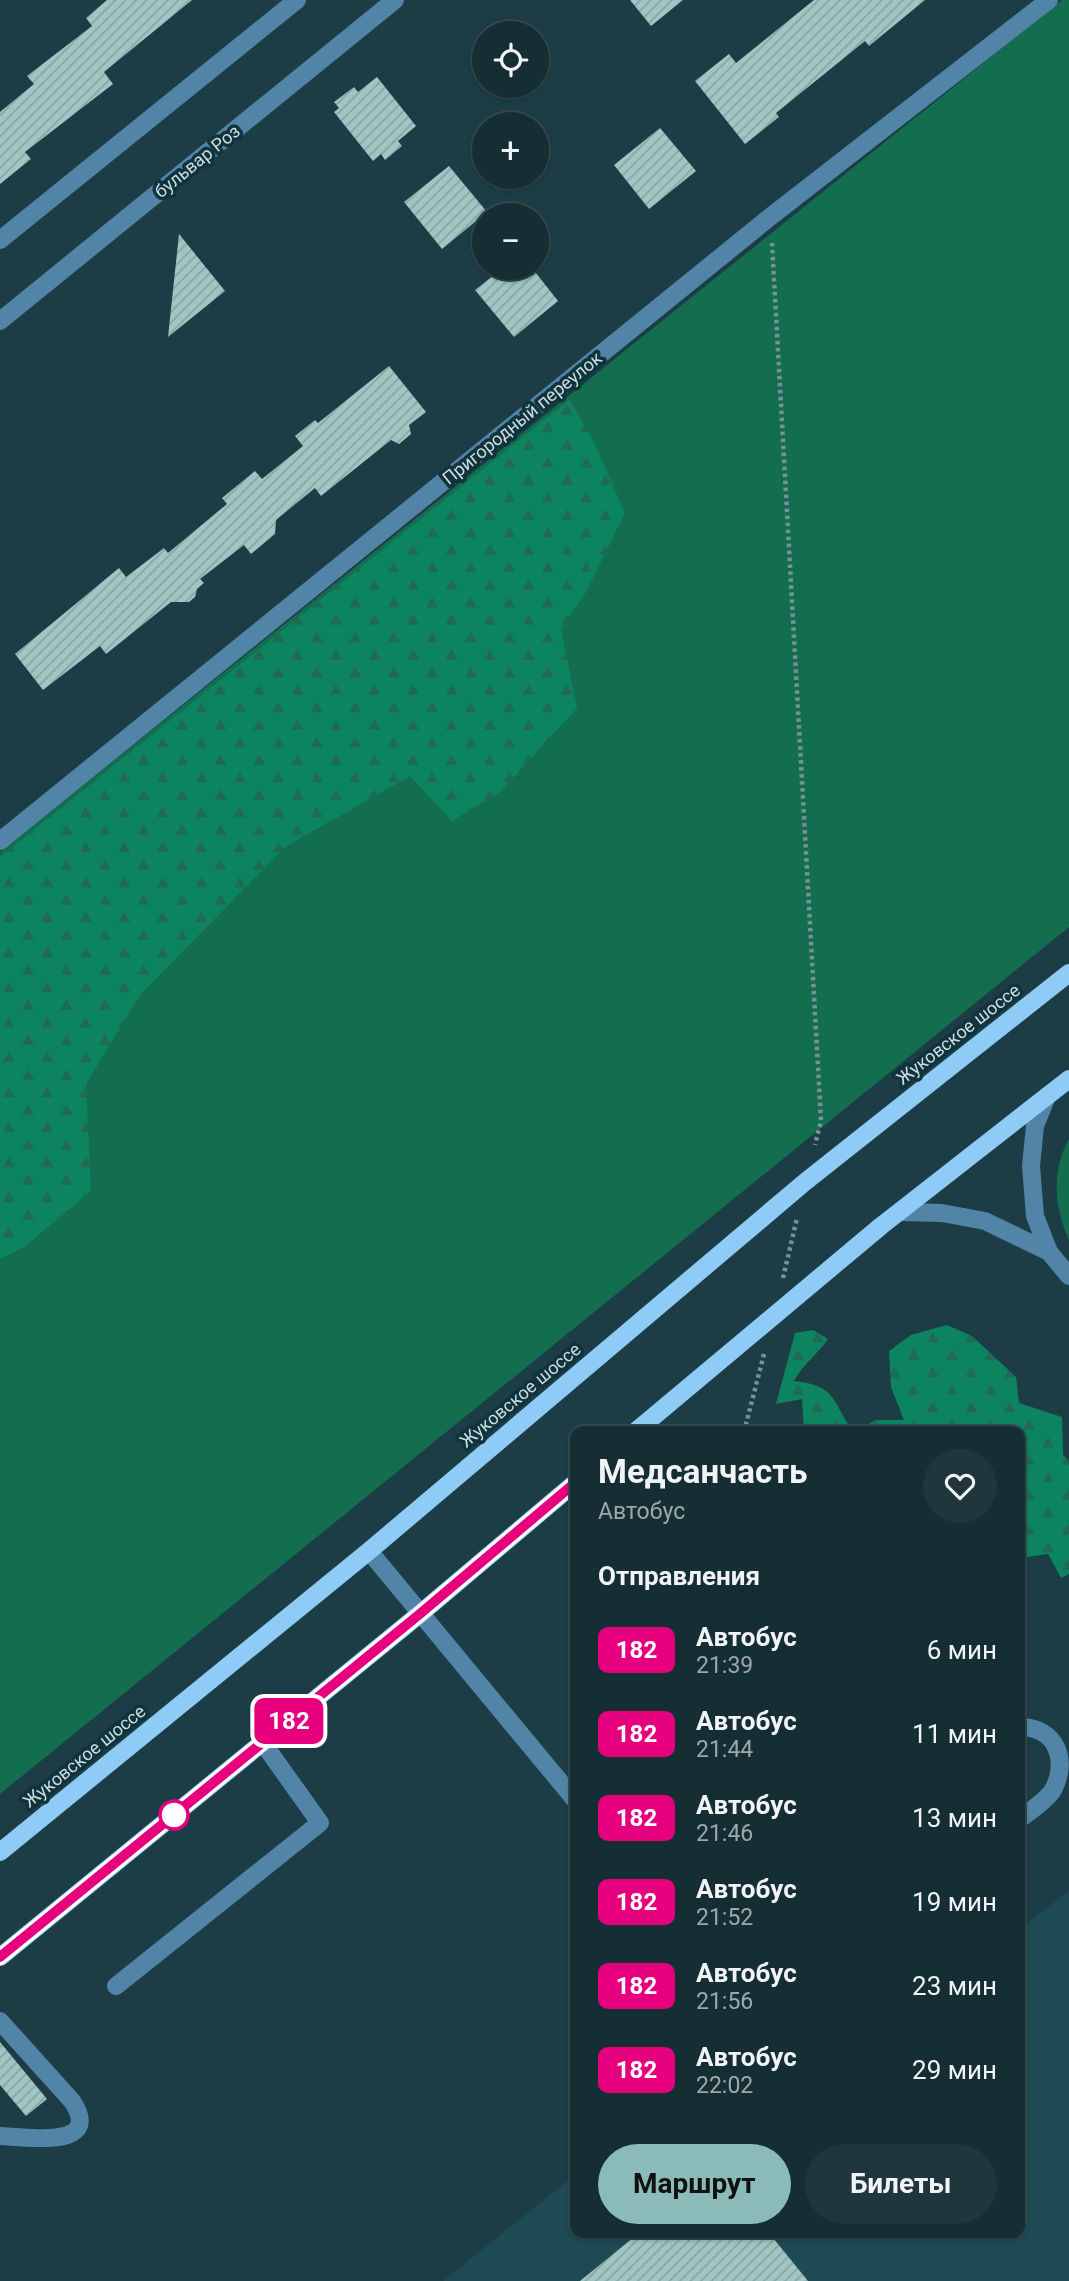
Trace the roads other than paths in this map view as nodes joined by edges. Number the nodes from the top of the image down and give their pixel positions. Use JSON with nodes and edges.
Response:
{"nodes":[{"id":1,"x":297,"y":0,"type":"edge"},
{"id":2,"x":395,"y":0,"type":"edge"},
{"id":3,"x":1049,"y":0,"type":"edge"},
{"id":4,"x":0,"y":240,"type":"edge"},
{"id":5,"x":0,"y":321,"type":"edge"},
{"id":6,"x":0,"y":841,"type":"edge"},
{"id":7,"x":1069,"y":972,"type":"edge"},
{"id":8,"x":1069,"y":1079,"type":"edge"},
{"id":9,"x":1047,"y":1096,"type":"junction"},
{"id":10,"x":900,"y":1212,"type":"junction"},
{"id":11,"x":1049,"y":1252,"type":"junction"},
{"id":12,"x":1069,"y":1276,"type":"edge"},
{"id":13,"x":642,"y":1426,"type":"edge"},
{"id":14,"x":570,"y":1487,"type":"edge"},
{"id":15,"x":369,"y":1551,"type":"junction"},
{"id":16,"x":421,"y":1613,"type":"junction"},
{"id":17,"x":1025,"y":1728,"type":"edge"},
{"id":18,"x":263,"y":1743,"type":"junction"},
{"id":19,"x":570,"y":1794,"type":"edge"},
{"id":20,"x":1025,"y":1815,"type":"edge"},
{"id":21,"x":0,"y":1852,"type":"edge"},
{"id":22,"x":0,"y":1957,"type":"edge"},
{"id":23,"x":116,"y":1986,"type":"dead end"},
{"id":24,"x":0,"y":2021,"type":"edge"},
{"id":25,"x":0,"y":2136,"type":"edge"}],
"edges":[{"from":1,"to":4,"type":"street"},
{"from":2,"to":5,"type":"street","name":"бульвар Роз"},
{"from":3,"to":6,"type":"street","name":"Пригородный переулок"},
{"from":7,"to":15,"type":"main road","name":"Жуковское шоссе"},
{"from":8,"to":9,"type":"main road"},
{"from":9,"to":10,"type":"main road"},
{"from":9,"to":11,"type":"street"},
{"from":10,"to":11,"type":"street"},
{"from":10,"to":13,"type":"main road"},
{"from":11,"to":12,"type":"street"},
{"from":14,"to":16,"type":"main road"},
{"from":15,"to":16,"type":"street"},
{"from":15,"to":21,"type":"main road","name":"Жуковское шоссе"},
{"from":16,"to":18,"type":"main road"},
{"from":16,"to":19,"type":"street"},
{"from":17,"to":20,"type":"street"},
{"from":18,"to":22,"type":"main road"},
{"from":18,"to":23,"type":"street"},
{"from":24,"to":25,"type":"street"}]}
